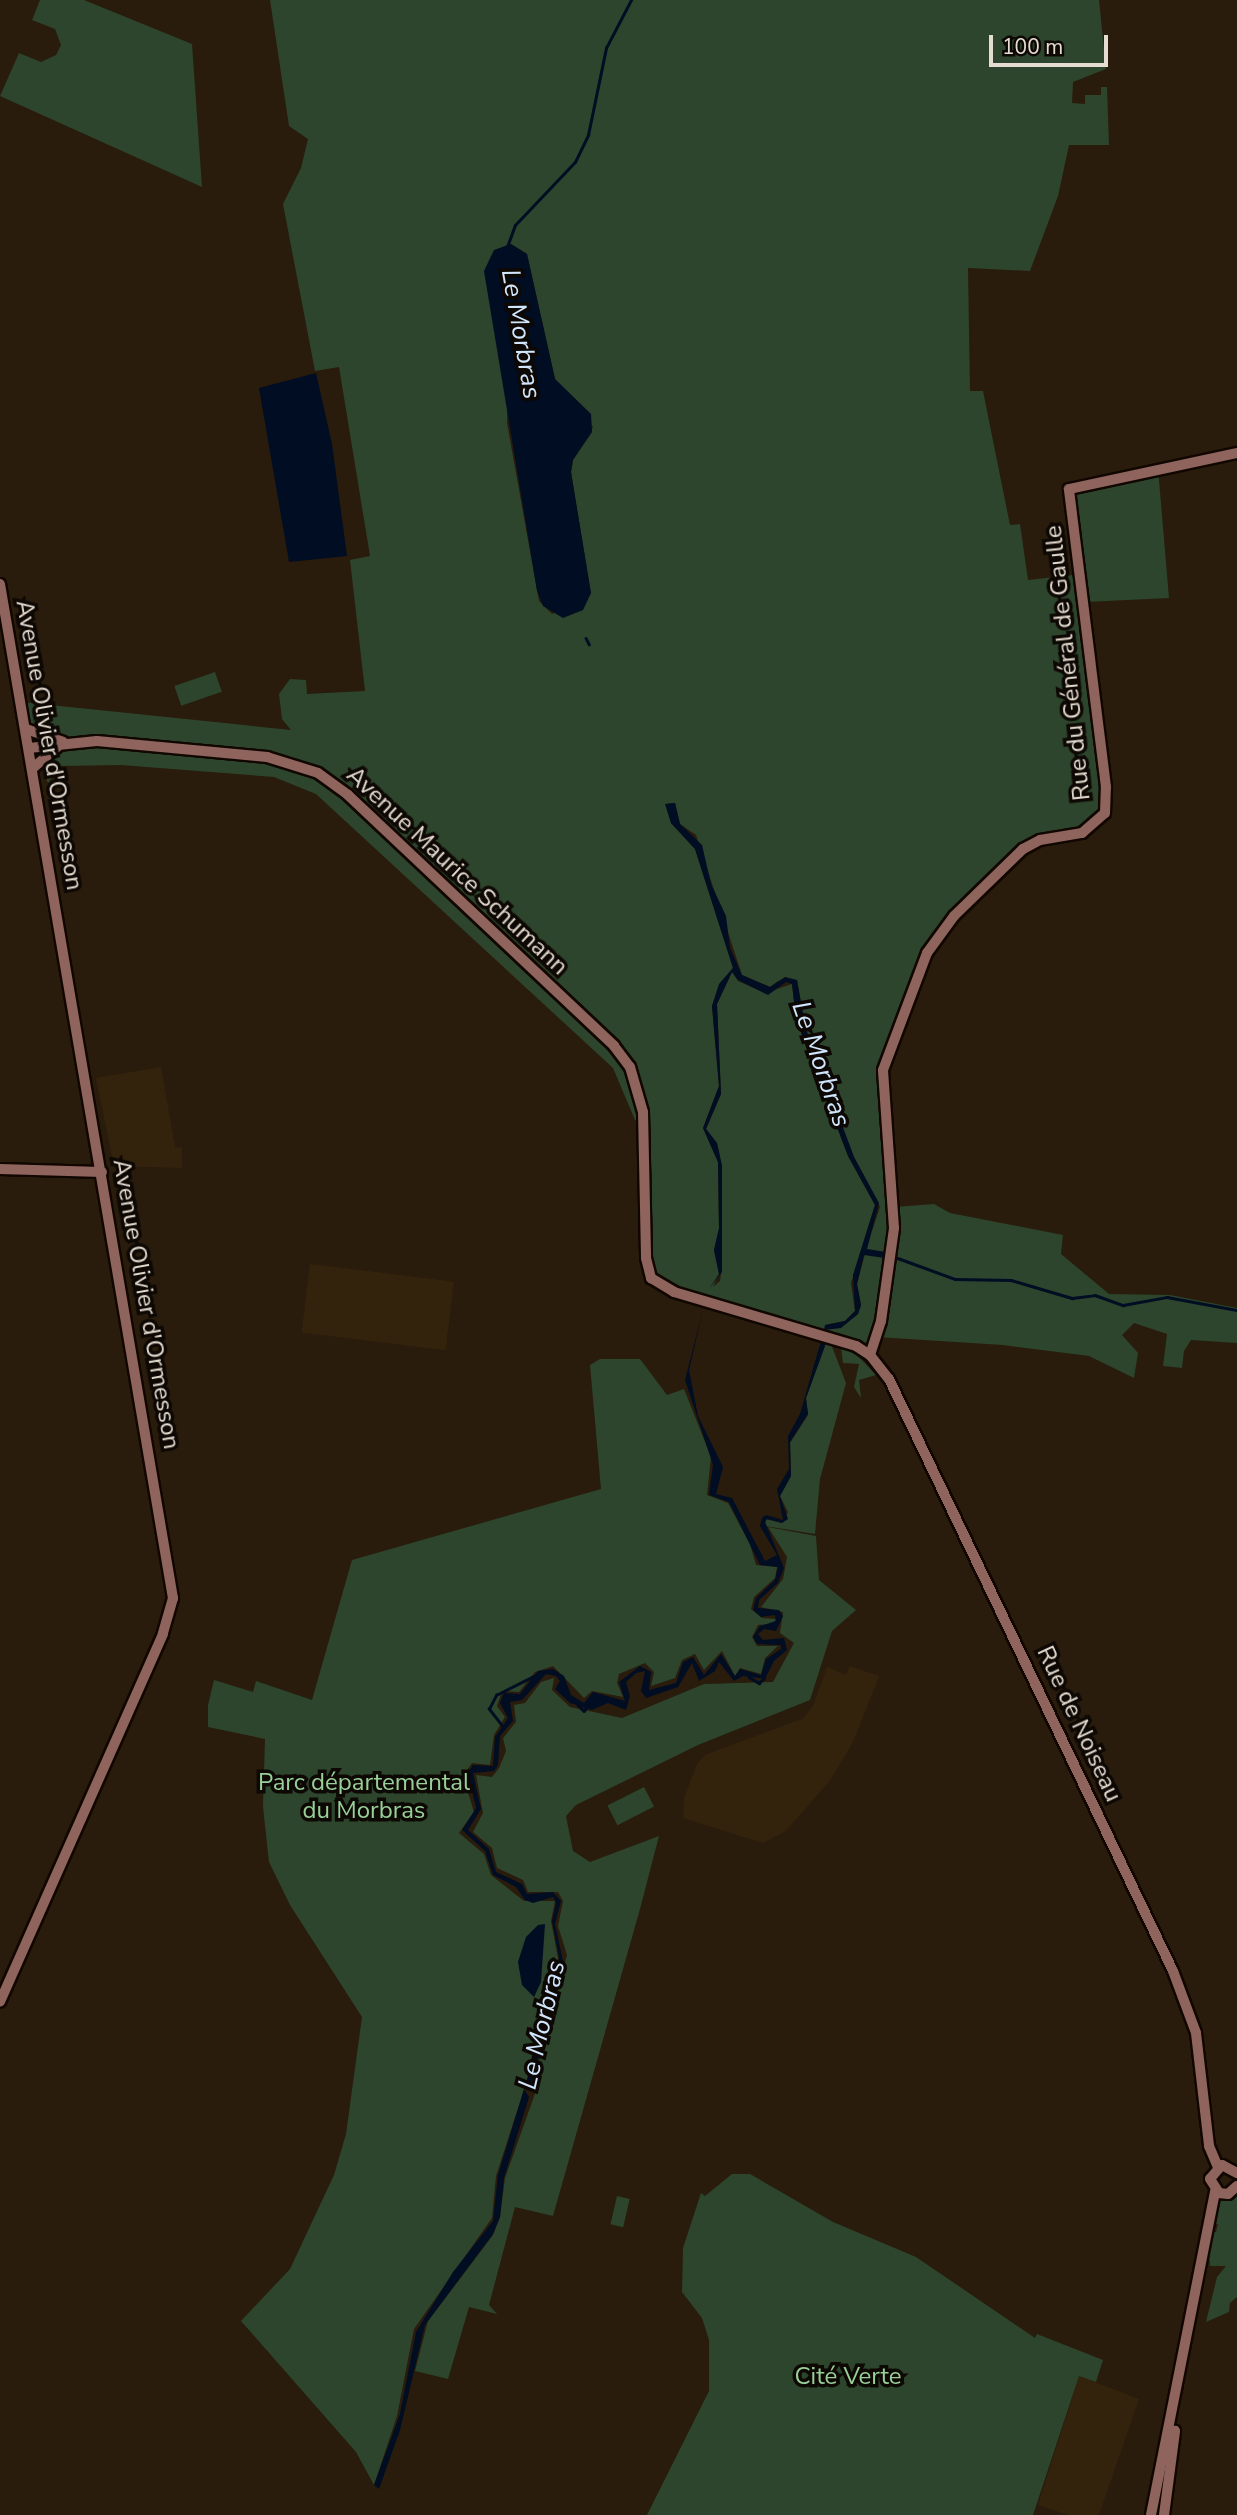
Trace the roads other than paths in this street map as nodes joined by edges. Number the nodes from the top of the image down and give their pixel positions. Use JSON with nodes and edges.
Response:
{"nodes":[{"id":1,"x":1237,"y":453,"type":"edge"},
{"id":2,"x":0,"y":584,"type":"edge"},
{"id":3,"x":26,"y":729,"type":"junction"},
{"id":4,"x":65,"y":743,"type":"junction"},
{"id":5,"x":29,"y":748,"type":"junction"},
{"id":6,"x":33,"y":768,"type":"junction"},
{"id":7,"x":0,"y":1169,"type":"edge"},
{"id":8,"x":102,"y":1172,"type":"junction"},
{"id":9,"x":870,"y":1355,"type":"junction"},
{"id":10,"x":0,"y":2002,"type":"edge"},
{"id":11,"x":1218,"y":2167,"type":"junction"},
{"id":12,"x":1237,"y":2173,"type":"edge"},
{"id":13,"x":1237,"y":2186,"type":"edge"},
{"id":14,"x":1215,"y":2191,"type":"junction"},
{"id":15,"x":1176,"y":2405,"type":"junction"},
{"id":16,"x":1151,"y":2515,"type":"edge"},
{"id":17,"x":1164,"y":2515,"type":"edge"}],
"edges":[{"from":1,"to":9,"type":"street","name":"Rue du Général de Gaulle"},
{"from":2,"to":3,"type":"street","name":"Avenue Olivier d'Ormesson"},
{"from":3,"to":4,"type":"street","name":"Avenue Maurice Schumann"},
{"from":3,"to":5,"type":"street","name":"Avenue Olivier d'Ormesson"},
{"from":4,"to":5,"type":"street","name":"Avenue Maurice Schumann"},
{"from":4,"to":6,"type":"street"},
{"from":4,"to":9,"type":"street","name":"Avenue Maurice Schumann"},
{"from":5,"to":6,"type":"street","name":"Avenue Olivier d'Ormesson"},
{"from":6,"to":8,"type":"street","name":"Avenue Olivier d'Ormesson"},
{"from":7,"to":8,"type":"street"},
{"from":8,"to":10,"type":"street","name":"Avenue Olivier d'Ormesson"},
{"from":9,"to":11,"type":"street","name":"Rue de Noiseau"},
{"from":11,"to":12,"type":"street"},
{"from":11,"to":14,"type":"street"},
{"from":13,"to":14,"type":"street"},
{"from":14,"to":15,"type":"street"},
{"from":15,"to":16,"type":"street"},
{"from":15,"to":17,"type":"street"}]}
